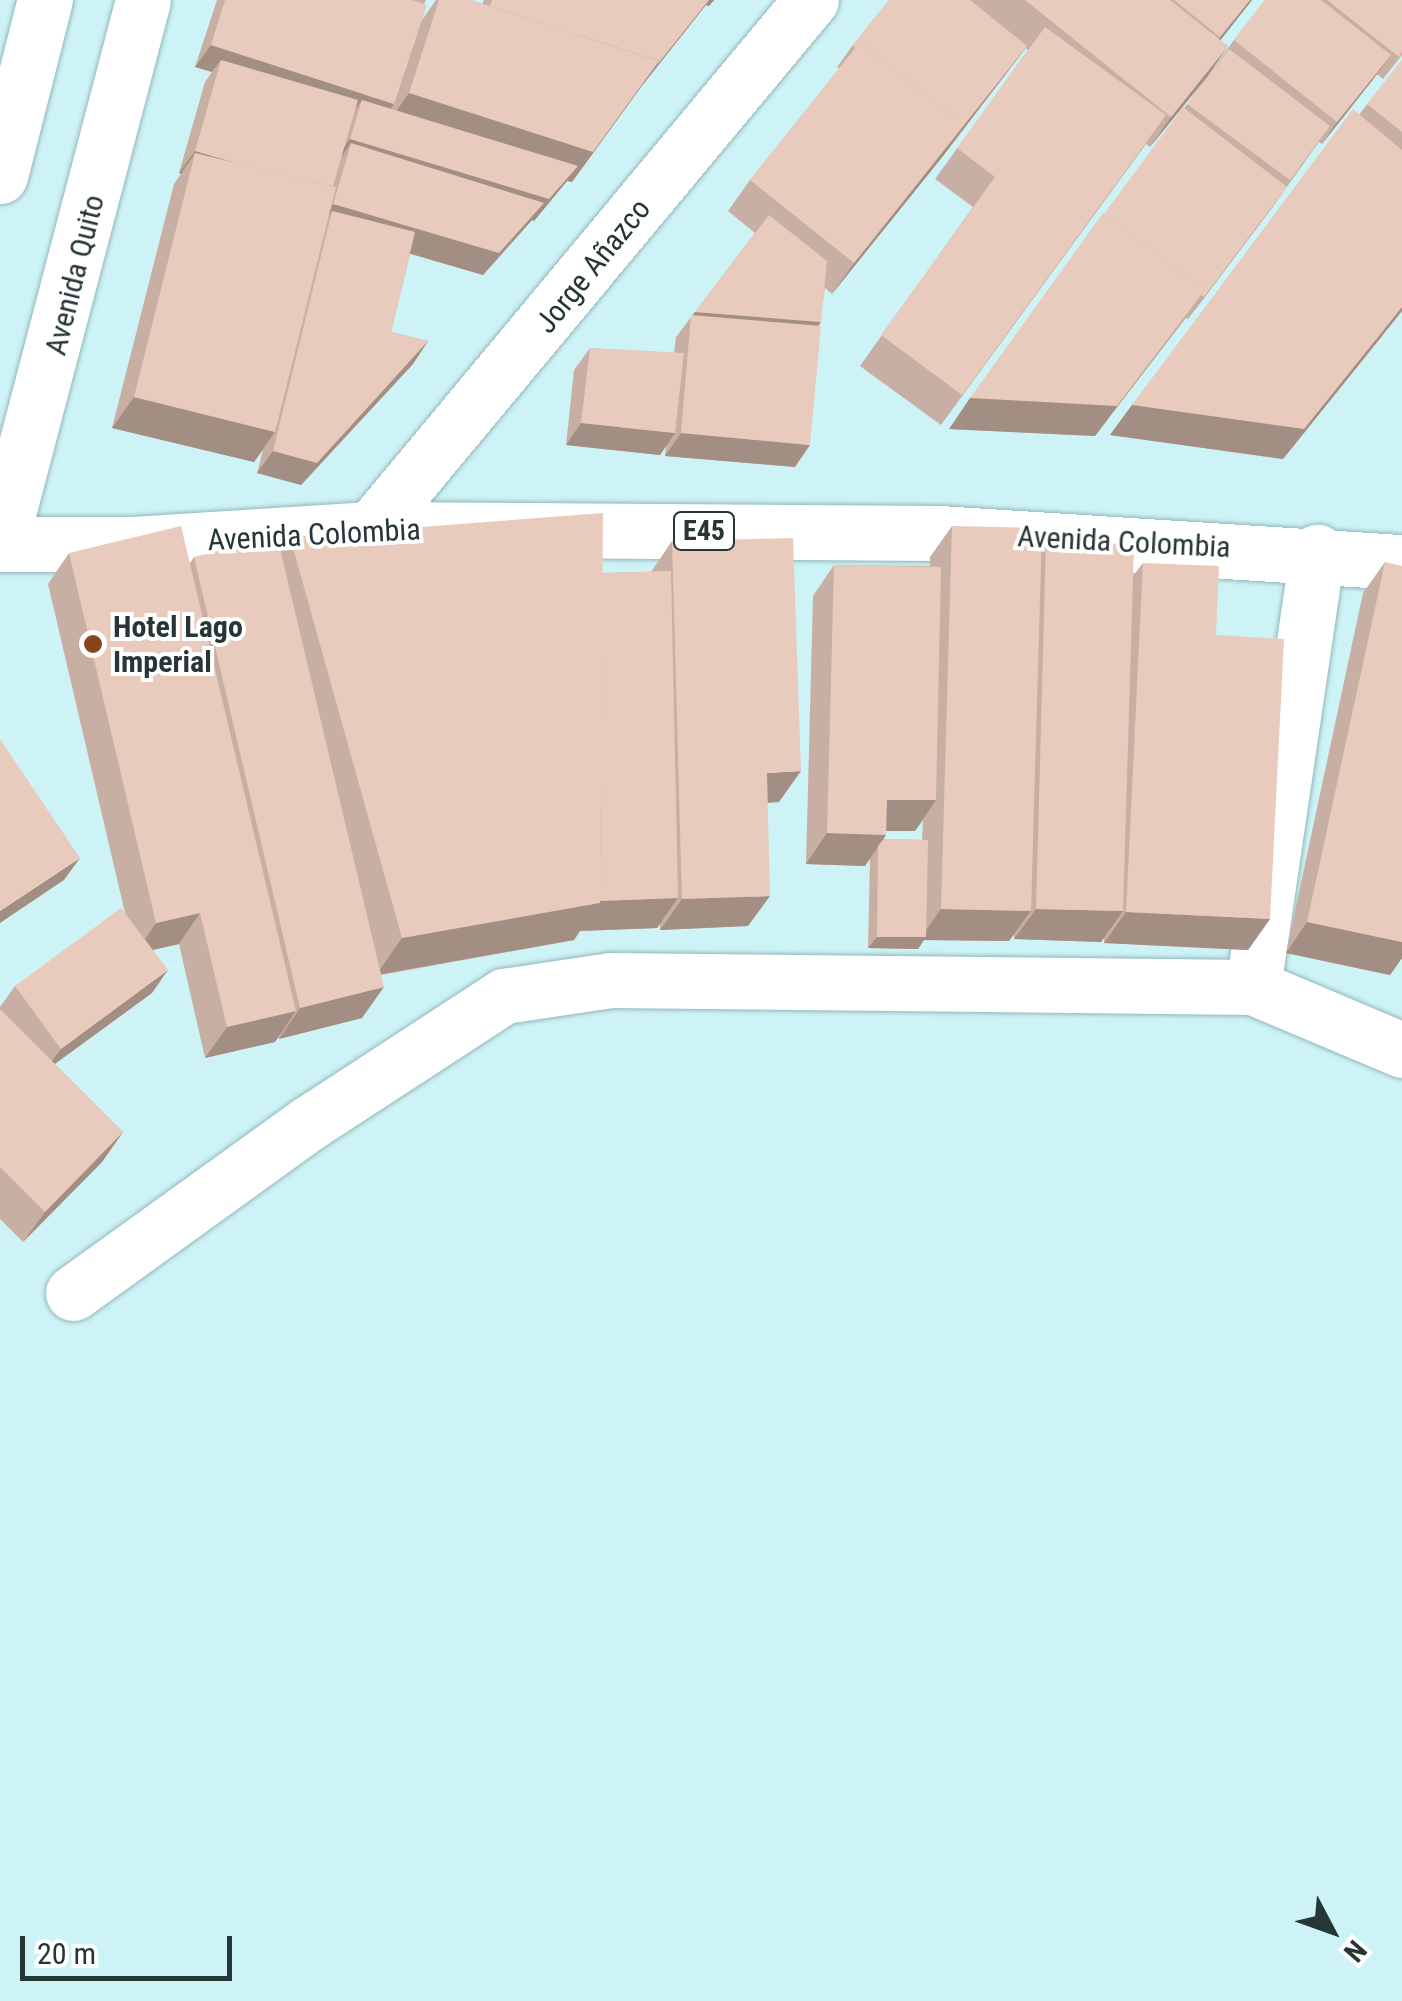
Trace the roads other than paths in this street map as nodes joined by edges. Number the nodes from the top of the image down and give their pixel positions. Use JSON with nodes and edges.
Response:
{"nodes":[{"id":1,"x":45,"y":0,"type":"edge"},
{"id":2,"x":143,"y":0,"type":"edge"},
{"id":3,"x":811,"y":0,"type":"edge"},
{"id":4,"x":0,"y":176,"type":"edge"},
{"id":5,"x":371,"y":529,"type":"junction"},
{"id":6,"x":2,"y":544,"type":"edge"},
{"id":7,"x":1317,"y":552,"type":"junction"},
{"id":8,"x":1402,"y":562,"type":"edge"},
{"id":9,"x":1253,"y":987,"type":"junction"},
{"id":10,"x":1402,"y":1050,"type":"edge"},
{"id":11,"x":73,"y":1294,"type":"dead end"}],
"edges":[{"from":1,"to":4,"type":"main road"},
{"from":2,"to":6,"type":"main road","name":"Avenida Quito","number":"E45"},
{"from":3,"to":5,"type":"main road","name":"Jorge Añazco"},
{"from":5,"to":6,"type":"main road","name":"Avenida Colombia","number":"E45"},
{"from":5,"to":7,"type":"main road","name":"Avenida Colombia","number":"E45"},
{"from":7,"to":8,"type":"main road","name":"Avenida Colombia","number":"E45"},
{"from":7,"to":9,"type":"main road"},
{"from":9,"to":10,"type":"main road"},
{"from":9,"to":11,"type":"main road"}]}
